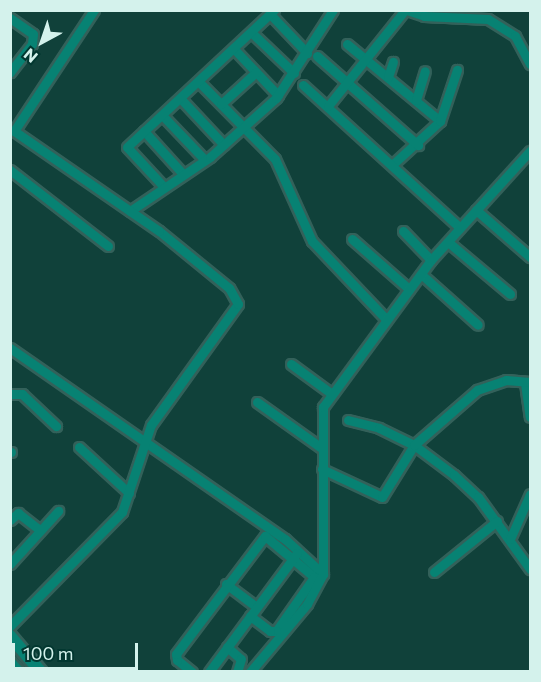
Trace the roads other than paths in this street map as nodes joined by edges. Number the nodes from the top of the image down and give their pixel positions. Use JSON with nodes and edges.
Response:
{"nodes":[{"id":1,"x":94,"y":10,"type":"edge"},
{"id":2,"x":333,"y":10,"type":"edge"},
{"id":3,"x":406,"y":10,"type":"edge"},
{"id":4,"x":272,"y":13,"type":"edge"},
{"id":5,"x":474,"y":14,"type":"edge"},
{"id":6,"x":10,"y":18,"type":"edge"},
{"id":7,"x":252,"y":33,"type":"junction"},
{"id":8,"x":347,"y":44,"type":"dead end"},
{"id":9,"x":234,"y":49,"type":"junction"},
{"id":10,"x":307,"y":53,"type":"junction"},
{"id":11,"x":317,"y":56,"type":"dead end"},
{"id":12,"x":368,"y":60,"type":"junction"},
{"id":13,"x":393,"y":62,"type":"dead end"},
{"id":14,"x":531,"y":64,"type":"edge"},
{"id":15,"x":458,"y":70,"type":"dead end"},
{"id":16,"x":425,"y":71,"type":"dead end"},
{"id":17,"x":10,"y":72,"type":"edge"},
{"id":18,"x":256,"y":72,"type":"junction"},
{"id":19,"x":294,"y":73,"type":"junction"},
{"id":20,"x":388,"y":77,"type":"junction"},
{"id":21,"x":199,"y":82,"type":"junction"},
{"id":22,"x":347,"y":83,"type":"junction"},
{"id":23,"x":303,"y":85,"type":"dead end"},
{"id":24,"x":279,"y":95,"type":"junction"},
{"id":25,"x":180,"y":98,"type":"junction"},
{"id":26,"x":416,"y":100,"type":"junction"},
{"id":27,"x":221,"y":104,"type":"junction"},
{"id":28,"x":328,"y":106,"type":"junction"},
{"id":29,"x":162,"y":115,"type":"junction"},
{"id":30,"x":440,"y":121,"type":"junction"},
{"id":31,"x":244,"y":127,"type":"junction"},
{"id":32,"x":144,"y":131,"type":"junction"},
{"id":33,"x":12,"y":133,"type":"edge"},
{"id":34,"x":224,"y":144,"type":"junction"},
{"id":35,"x":418,"y":146,"type":"junction"},
{"id":36,"x":531,"y":151,"type":"edge"},
{"id":37,"x":205,"y":160,"type":"junction"},
{"id":38,"x":393,"y":164,"type":"junction"},
{"id":39,"x":10,"y":170,"type":"edge"},
{"id":40,"x":183,"y":174,"type":"junction"},
{"id":41,"x":164,"y":187,"type":"junction"},
{"id":42,"x":476,"y":210,"type":"junction"},
{"id":43,"x":129,"y":211,"type":"junction"},
{"id":44,"x":460,"y":228,"type":"junction"},
{"id":45,"x":403,"y":231,"type":"dead end"},
{"id":46,"x":352,"y":239,"type":"dead end"},
{"id":47,"x":448,"y":242,"type":"junction"},
{"id":48,"x":108,"y":246,"type":"dead end"},
{"id":49,"x":531,"y":257,"type":"edge"},
{"id":50,"x":431,"y":260,"type":"junction"},
{"id":51,"x":421,"y":274,"type":"junction"},
{"id":52,"x":409,"y":289,"type":"junction"},
{"id":53,"x":510,"y":294,"type":"dead end"},
{"id":54,"x":386,"y":319,"type":"junction"},
{"id":55,"x":478,"y":325,"type":"dead end"},
{"id":56,"x":10,"y":348,"type":"edge"},
{"id":57,"x":20,"y":355,"type":"junction"},
{"id":58,"x":10,"y":362,"type":"edge"},
{"id":59,"x":291,"y":364,"type":"dead end"},
{"id":60,"x":528,"y":383,"type":"edge"},
{"id":61,"x":10,"y":394,"type":"edge"},
{"id":62,"x":332,"y":394,"type":"junction"},
{"id":63,"x":257,"y":402,"type":"dead end"},
{"id":64,"x":531,"y":417,"type":"edge"},
{"id":65,"x":348,"y":420,"type":"dead end"},
{"id":66,"x":56,"y":426,"type":"dead end"},
{"id":67,"x":146,"y":441,"type":"junction"},
{"id":68,"x":414,"y":445,"type":"junction"},
{"id":69,"x":79,"y":447,"type":"dead end"},
{"id":70,"x":322,"y":449,"type":"junction"},
{"id":71,"x":322,"y":469,"type":"junction"},
{"id":72,"x":129,"y":493,"type":"junction"},
{"id":73,"x":531,"y":494,"type":"edge"},
{"id":74,"x":58,"y":510,"type":"dead end"},
{"id":75,"x":10,"y":520,"type":"edge"},
{"id":76,"x":497,"y":521,"type":"junction"},
{"id":77,"x":40,"y":530,"type":"junction"},
{"id":78,"x":510,"y":539,"type":"junction"},
{"id":79,"x":296,"y":554,"type":"junction"},
{"id":80,"x":10,"y":564,"type":"edge"},
{"id":81,"x":531,"y":569,"type":"edge"},
{"id":82,"x":434,"y":572,"type":"dead end"},
{"id":83,"x":323,"y":574,"type":"junction"},
{"id":84,"x":226,"y":584,"type":"junction"},
{"id":85,"x":256,"y":607,"type":"junction"},
{"id":86,"x":250,"y":616,"type":"junction"},
{"id":87,"x":10,"y":626,"type":"edge"},
{"id":88,"x":10,"y":636,"type":"edge"},
{"id":89,"x":227,"y":647,"type":"junction"},
{"id":90,"x":10,"y":663,"type":"edge"},
{"id":91,"x":18,"y":672,"type":"edge"},
{"id":92,"x":41,"y":672,"type":"edge"},
{"id":93,"x":192,"y":672,"type":"edge"},
{"id":94,"x":209,"y":672,"type":"edge"},
{"id":95,"x":237,"y":672,"type":"edge"},
{"id":96,"x":250,"y":672,"type":"edge"}],
"edges":[{"from":1,"to":33,"type":"street"},
{"from":2,"to":10,"type":"street"},
{"from":3,"to":5,"type":"street"},
{"from":3,"to":12,"type":"street"},
{"from":4,"to":7,"type":"street"},
{"from":4,"to":10,"type":"street"},
{"from":5,"to":14,"type":"street"},
{"from":6,"to":17,"type":"street"},
{"from":7,"to":9,"type":"street"},
{"from":7,"to":19,"type":"street"},
{"from":8,"to":12,"type":"street"},
{"from":9,"to":18,"type":"street"},
{"from":9,"to":21,"type":"street"},
{"from":10,"to":19,"type":"street"},
{"from":11,"to":22,"type":"street"},
{"from":12,"to":20,"type":"street"},
{"from":12,"to":22,"type":"street"},
{"from":13,"to":20,"type":"street"},
{"from":15,"to":30,"type":"street"},
{"from":16,"to":26,"type":"street"},
{"from":18,"to":24,"type":"street"},
{"from":18,"to":27,"type":"street"},
{"from":19,"to":24,"type":"street"},
{"from":20,"to":26,"type":"street"},
{"from":21,"to":25,"type":"street"},
{"from":21,"to":27,"type":"street"},
{"from":22,"to":28,"type":"street"},
{"from":22,"to":35,"type":"street"},
{"from":23,"to":28,"type":"street"},
{"from":24,"to":31,"type":"street"},
{"from":25,"to":29,"type":"street"},
{"from":25,"to":34,"type":"street"},
{"from":26,"to":30,"type":"street"},
{"from":27,"to":31,"type":"street"},
{"from":28,"to":38,"type":"street"},
{"from":29,"to":32,"type":"street"},
{"from":29,"to":37,"type":"street"},
{"from":30,"to":35,"type":"street"},
{"from":31,"to":34,"type":"street"},
{"from":31,"to":54,"type":"street"},
{"from":32,"to":40,"type":"street"},
{"from":32,"to":41,"type":"street"},
{"from":33,"to":43,"type":"street"},
{"from":34,"to":37,"type":"street"},
{"from":35,"to":38,"type":"street"},
{"from":36,"to":42,"type":"street"},
{"from":37,"to":40,"type":"street"},
{"from":38,"to":44,"type":"street"},
{"from":39,"to":48,"type":"street"},
{"from":40,"to":41,"type":"street"},
{"from":41,"to":43,"type":"street"},
{"from":42,"to":44,"type":"street"},
{"from":42,"to":49,"type":"street"},
{"from":43,"to":67,"type":"street"},
{"from":44,"to":47,"type":"street"},
{"from":45,"to":50,"type":"street"},
{"from":46,"to":52,"type":"street"},
{"from":47,"to":50,"type":"street"},
{"from":47,"to":53,"type":"street"},
{"from":50,"to":51,"type":"street"},
{"from":51,"to":52,"type":"street"},
{"from":51,"to":55,"type":"street"},
{"from":52,"to":54,"type":"street"},
{"from":54,"to":62,"type":"street"},
{"from":56,"to":57,"type":"street"},
{"from":57,"to":58,"type":"street"},
{"from":57,"to":67,"type":"street"},
{"from":59,"to":62,"type":"street"},
{"from":60,"to":64,"type":"street"},
{"from":60,"to":68,"type":"street"},
{"from":61,"to":66,"type":"street"},
{"from":62,"to":70,"type":"street"},
{"from":63,"to":70,"type":"street"},
{"from":65,"to":68,"type":"street"},
{"from":67,"to":72,"type":"street"},
{"from":67,"to":79,"type":"street"},
{"from":68,"to":71,"type":"street"},
{"from":68,"to":76,"type":"street"},
{"from":69,"to":72,"type":"street"},
{"from":70,"to":71,"type":"street"},
{"from":71,"to":83,"type":"street"},
{"from":72,"to":87,"type":"street"},
{"from":73,"to":78,"type":"street"},
{"from":74,"to":77,"type":"street"},
{"from":75,"to":77,"type":"street"},
{"from":76,"to":78,"type":"street"},
{"from":76,"to":82,"type":"street"},
{"from":77,"to":80,"type":"street"},
{"from":78,"to":81,"type":"street"},
{"from":79,"to":83,"type":"street"},
{"from":79,"to":84,"type":"street"},
{"from":79,"to":85,"type":"street"},
{"from":79,"to":86,"type":"street"},
{"from":83,"to":96,"type":"street"},
{"from":84,"to":85,"type":"street"},
{"from":84,"to":93,"type":"street"},
{"from":85,"to":86,"type":"street"},
{"from":86,"to":89,"type":"street"},
{"from":88,"to":92,"type":"street"},
{"from":89,"to":94,"type":"street"},
{"from":89,"to":95,"type":"street"},
{"from":90,"to":91,"type":"street"}]}
